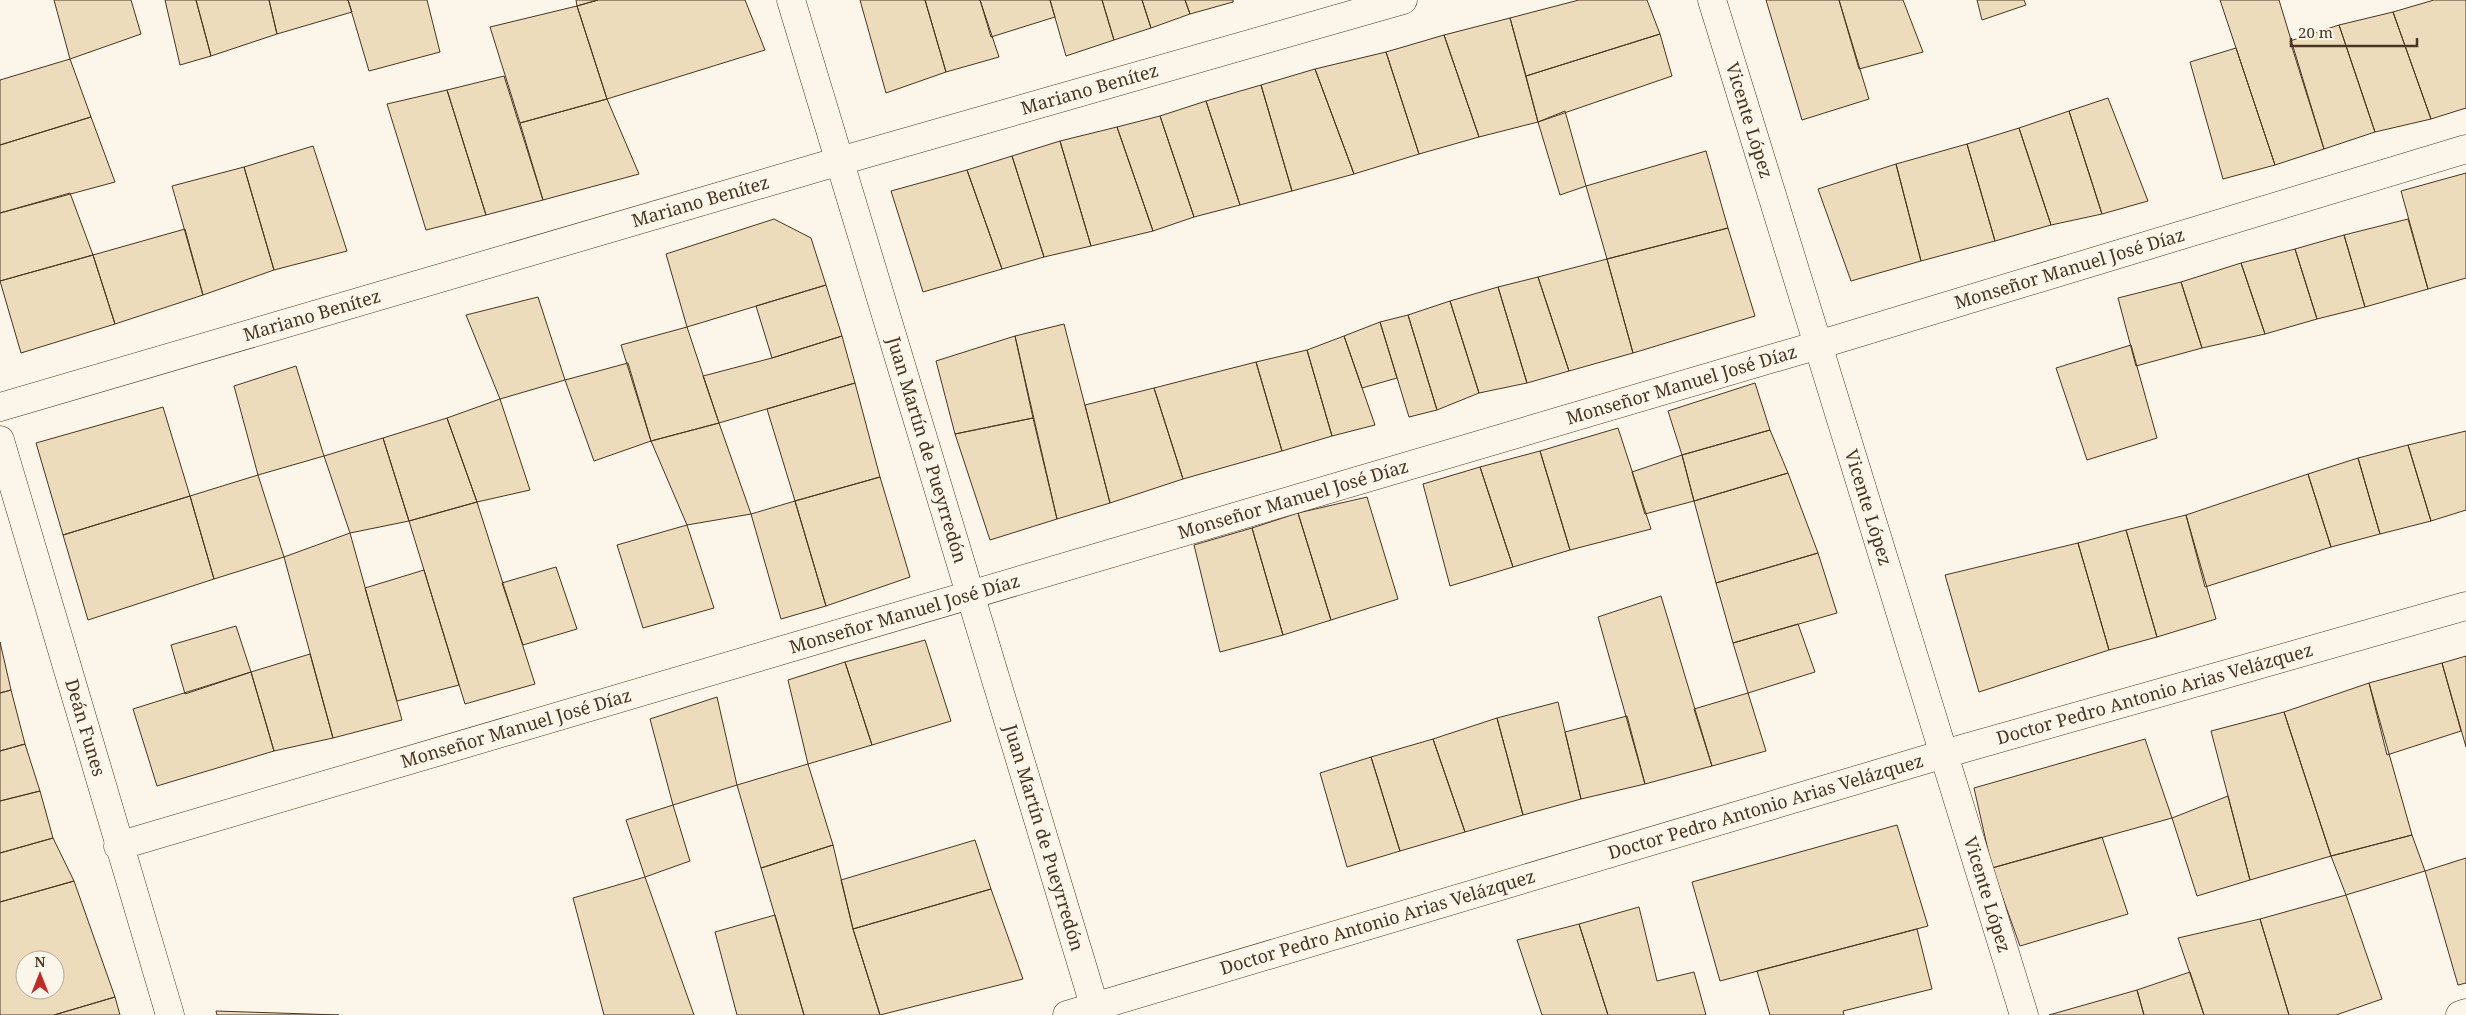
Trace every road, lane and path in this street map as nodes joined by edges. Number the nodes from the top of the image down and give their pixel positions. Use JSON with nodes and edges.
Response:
{"nodes":[{"id":1,"x":791,"y":0,"type":"edge"},
{"id":2,"x":1403,"y":0,"type":"edge"},
{"id":3,"x":1712,"y":0,"type":"edge"},
{"id":4,"x":2466,"y":149,"type":"edge"},
{"id":5,"x":840,"y":161,"type":"junction"},
{"id":6,"x":1818,"y":345,"type":"junction"},
{"id":7,"x":0,"y":407,"type":"edge"},
{"id":8,"x":0,"y":440,"type":"edge"},
{"id":9,"x":969,"y":594,"type":"junction"},
{"id":10,"x":2466,"y":606,"type":"edge"},
{"id":11,"x":1944,"y":754,"type":"junction"},
{"id":12,"x":118,"y":846,"type":"junction"},
{"id":13,"x":1096,"y":1011,"type":"edge"},
{"id":14,"x":2466,"y":1013,"type":"edge"},
{"id":15,"x":170,"y":1015,"type":"edge"},
{"id":16,"x":1067,"y":1015,"type":"edge"},
{"id":17,"x":2024,"y":1015,"type":"edge"},
{"id":18,"x":2460,"y":1015,"type":"edge"}],
"edges":[{"from":1,"to":5,"type":"street","name":"Juan Martín de Pueyrredón"},
{"from":2,"to":5,"type":"street","name":"Mariano Benítez"},
{"from":3,"to":6,"type":"street","name":"Vicente López"},
{"from":4,"to":6,"type":"street","name":"Monseñor Manuel José Díaz"},
{"from":5,"to":7,"type":"street","name":"Mariano Benítez"},
{"from":5,"to":9,"type":"street","name":"Juan Martín de Pueyrredón"},
{"from":6,"to":9,"type":"street","name":"Monseñor Manuel José Díaz"},
{"from":6,"to":11,"type":"street","name":"Vicente López"},
{"from":8,"to":12,"type":"street","name":"Deán Funes"},
{"from":9,"to":12,"type":"street","name":"Monseñor Manuel José Díaz"},
{"from":9,"to":13,"type":"street","name":"Juan Martín de Pueyrredón"},
{"from":10,"to":11,"type":"street","name":"Doctor Pedro Antonio Arias Velázquez"},
{"from":11,"to":13,"type":"street","name":"Doctor Pedro Antonio Arias Velázquez"},
{"from":11,"to":17,"type":"street","name":"Vicente López"},
{"from":12,"to":15,"type":"street","name":"Deán Funes"},
{"from":13,"to":16,"type":"street","name":"Doctor Pedro Antonio Arias Velázquez"},
{"from":14,"to":18,"type":"street"}]}
